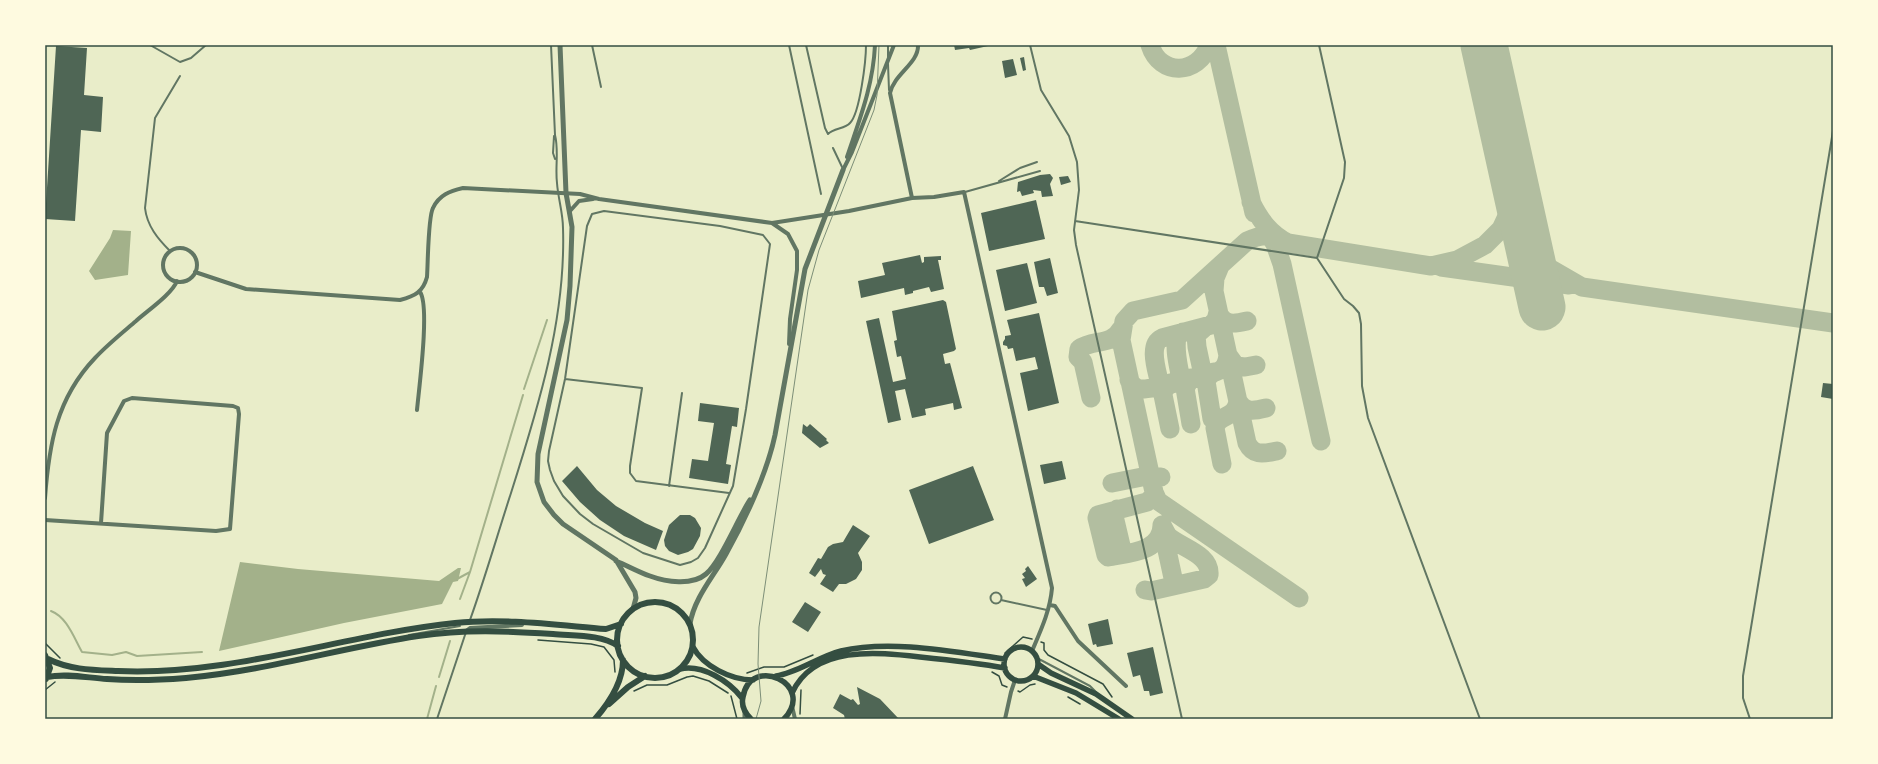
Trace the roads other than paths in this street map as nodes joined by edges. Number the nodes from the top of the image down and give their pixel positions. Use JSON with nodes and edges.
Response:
{"nodes":[{"id":1,"x":150,"y":45,"type":"edge"},
{"id":2,"x":206,"y":45,"type":"edge"},
{"id":3,"x":551,"y":45,"type":"edge"},
{"id":4,"x":560,"y":45,"type":"edge"},
{"id":5,"x":592,"y":45,"type":"edge"},
{"id":6,"x":789,"y":45,"type":"edge"},
{"id":7,"x":806,"y":45,"type":"edge"},
{"id":8,"x":866,"y":45,"type":"edge"},
{"id":9,"x":875,"y":45,"type":"edge"},
{"id":10,"x":888,"y":45,"type":"edge"},
{"id":11,"x":894,"y":45,"type":"edge"},
{"id":12,"x":918,"y":45,"type":"edge"},
{"id":13,"x":1030,"y":45,"type":"edge"},
{"id":14,"x":1319,"y":45,"type":"edge"},
{"id":15,"x":888,"y":64,"type":"junction"},
{"id":16,"x":180,"y":76,"type":"dead end"},
{"id":17,"x":601,"y":87,"type":"dead end"},
{"id":18,"x":890,"y":93,"type":"junction"},
{"id":19,"x":1833,"y":131,"type":"edge"},
{"id":20,"x":833,"y":148,"type":"dead end"},
{"id":21,"x":1037,"y":162,"type":"dead end"},
{"id":22,"x":843,"y":170,"type":"junction"},
{"id":23,"x":1040,"y":171,"type":"dead end"},
{"id":24,"x":995,"y":182,"type":"junction"},
{"id":25,"x":964,"y":192,"type":"junction"},
{"id":26,"x":566,"y":193,"type":"junction"},
{"id":27,"x":558,"y":194,"type":"junction"},
{"id":28,"x":821,"y":194,"type":"dead end"},
{"id":29,"x":597,"y":198,"type":"junction"},
{"id":30,"x":912,"y":198,"type":"junction"},
{"id":31,"x":570,"y":211,"type":"junction"},
{"id":32,"x":825,"y":215,"type":"junction"},
{"id":33,"x":1075,"y":221,"type":"junction"},
{"id":34,"x":772,"y":223,"type":"junction"},
{"id":35,"x":170,"y":251,"type":"junction"},
{"id":36,"x":1317,"y":258,"type":"junction"},
{"id":37,"x":195,"y":272,"type":"junction"},
{"id":38,"x":177,"y":281,"type":"junction"},
{"id":39,"x":420,"y":292,"type":"junction"},
{"id":40,"x":789,"y":355,"type":"junction"},
{"id":41,"x":564,"y":379,"type":"junction"},
{"id":42,"x":682,"y":393,"type":"dead end"},
{"id":43,"x":417,"y":410,"type":"dead end"},
{"id":44,"x":669,"y":486,"type":"junction"},
{"id":45,"x":756,"y":489,"type":"junction"},
{"id":46,"x":729,"y":493,"type":"junction"},
{"id":47,"x":45,"y":498,"type":"edge"},
{"id":48,"x":45,"y":520,"type":"edge"},
{"id":49,"x":100,"y":523,"type":"junction"},
{"id":50,"x":616,"y":560,"type":"junction"},
{"id":51,"x":1001,"y":600,"type":"junction"},
{"id":52,"x":1049,"y":608,"type":"junction"},
{"id":53,"x":633,"y":609,"type":"junction"},
{"id":54,"x":470,"y":622,"type":"junction"},
{"id":55,"x":536,"y":624,"type":"junction"},
{"id":56,"x":621,"y":624,"type":"junction"},
{"id":57,"x":690,"y":624,"type":"junction"},
{"id":58,"x":466,"y":631,"type":"junction"},
{"id":59,"x":388,"y":641,"type":"junction"},
{"id":60,"x":618,"y":646,"type":"junction"},
{"id":61,"x":693,"y":647,"type":"junction"},
{"id":62,"x":1032,"y":650,"type":"junction"},
{"id":63,"x":46,"y":657,"type":"edge"},
{"id":64,"x":623,"y":660,"type":"junction"},
{"id":65,"x":1005,"y":660,"type":"junction"},
{"id":66,"x":1038,"y":661,"type":"junction"},
{"id":67,"x":1005,"y":668,"type":"junction"},
{"id":68,"x":680,"y":669,"type":"junction"},
{"id":69,"x":645,"y":676,"type":"junction"},
{"id":70,"x":776,"y":676,"type":"junction"},
{"id":71,"x":1033,"y":676,"type":"junction"},
{"id":72,"x":46,"y":678,"type":"edge"},
{"id":73,"x":753,"y":680,"type":"junction"},
{"id":74,"x":1015,"y":680,"type":"junction"},
{"id":75,"x":1126,"y":686,"type":"dead end"},
{"id":76,"x":792,"y":693,"type":"junction"},
{"id":77,"x":742,"y":698,"type":"junction"},
{"id":78,"x":792,"y":706,"type":"junction"},
{"id":79,"x":604,"y":709,"type":"junction"},
{"id":80,"x":746,"y":712,"type":"junction"},
{"id":81,"x":437,"y":719,"type":"edge"},
{"id":82,"x":595,"y":719,"type":"edge"},
{"id":83,"x":745,"y":719,"type":"edge"},
{"id":84,"x":751,"y":719,"type":"edge"},
{"id":85,"x":784,"y":719,"type":"edge"},
{"id":86,"x":794,"y":719,"type":"edge"},
{"id":87,"x":1005,"y":719,"type":"edge"},
{"id":88,"x":1119,"y":719,"type":"edge"},
{"id":89,"x":1132,"y":719,"type":"edge"},
{"id":90,"x":1182,"y":719,"type":"edge"},
{"id":91,"x":1480,"y":719,"type":"edge"},
{"id":92,"x":1750,"y":719,"type":"edge"}],
"edges":[{"from":1,"to":2,"type":"lane"},
{"from":3,"to":27,"type":"lane"},
{"from":4,"to":26,"type":"street"},
{"from":5,"to":17,"type":"lane"},
{"from":6,"to":28,"type":"lane"},
{"from":7,"to":8,"type":"lane"},
{"from":9,"to":22,"type":"street"},
{"from":10,"to":15,"type":"lane"},
{"from":11,"to":15,"type":"street"},
{"from":12,"to":18,"type":"street"},
{"from":13,"to":33,"type":"lane"},
{"from":14,"to":36,"type":"lane"},
{"from":15,"to":18,"type":"lane"},
{"from":15,"to":22,"type":"street"},
{"from":16,"to":35,"type":"lane"},
{"from":18,"to":30,"type":"street"},
{"from":19,"to":92,"type":"lane"},
{"from":20,"to":22,"type":"lane"},
{"from":21,"to":24,"type":"lane"},
{"from":22,"to":32,"type":"street"},
{"from":23,"to":24,"type":"lane"},
{"from":24,"to":25,"type":"lane"},
{"from":25,"to":30,"type":"street"},
{"from":25,"to":52,"type":"street"},
{"from":26,"to":27,"type":"street"},
{"from":26,"to":29,"type":"street"},
{"from":26,"to":31,"type":"street"},
{"from":27,"to":39,"type":"street"},
{"from":27,"to":54,"type":"lane"},
{"from":29,"to":31,"type":"street"},
{"from":29,"to":34,"type":"street"},
{"from":30,"to":32,"type":"street"},
{"from":31,"to":50,"type":"street"},
{"from":32,"to":34,"type":"street"},
{"from":32,"to":40,"type":"street"},
{"from":33,"to":36,"type":"lane"},
{"from":33,"to":90,"type":"lane"},
{"from":34,"to":40,"type":"street"},
{"from":35,"to":37,"type":"street"},
{"from":35,"to":38,"type":"street"},
{"from":36,"to":91,"type":"lane"},
{"from":37,"to":38,"type":"street"},
{"from":37,"to":39,"type":"street"},
{"from":38,"to":47,"type":"street"},
{"from":39,"to":43,"type":"street"},
{"from":40,"to":45,"type":"street"},
{"from":41,"to":44,"type":"lane"},
{"from":41,"to":46,"type":"lane"},
{"from":41,"to":46,"type":"lane"},
{"from":42,"to":44,"type":"lane"},
{"from":44,"to":46,"type":"lane"},
{"from":45,"to":50,"type":"street"},
{"from":45,"to":57,"type":"street"},
{"from":48,"to":49,"type":"street"},
{"from":49,"to":49,"type":"street"},
{"from":50,"to":53,"type":"street"},
{"from":51,"to":51,"type":"lane"},
{"from":51,"to":52,"type":"lane"},
{"from":52,"to":62,"type":"street"},
{"from":52,"to":75,"type":"street"},
{"from":53,"to":56,"type":"main road"},
{"from":53,"to":57,"type":"main road"},
{"from":54,"to":55,"type":"main road"},
{"from":54,"to":59,"type":"lane"},
{"from":54,"to":63,"type":"main road"},
{"from":55,"to":56,"type":"main road"},
{"from":55,"to":58,"type":"street"},
{"from":56,"to":60,"type":"main road"},
{"from":57,"to":61,"type":"main road"},
{"from":58,"to":59,"type":"main road"},
{"from":58,"to":60,"type":"main road"},
{"from":58,"to":81,"type":"lane"},
{"from":59,"to":72,"type":"main road"},
{"from":60,"to":64,"type":"main road"},
{"from":61,"to":68,"type":"main road"},
{"from":61,"to":73,"type":"main road"},
{"from":62,"to":65,"type":"main road"},
{"from":62,"to":66,"type":"main road"},
{"from":63,"to":72,"type":"main road"},
{"from":64,"to":69,"type":"main road"},
{"from":64,"to":79,"type":"main road"},
{"from":65,"to":67,"type":"main road"},
{"from":65,"to":70,"type":"main road"},
{"from":66,"to":71,"type":"main road"},
{"from":66,"to":89,"type":"main road"},
{"from":67,"to":74,"type":"main road"},
{"from":67,"to":76,"type":"main road"},
{"from":68,"to":69,"type":"main road"},
{"from":68,"to":77,"type":"main road"},
{"from":69,"to":79,"type":"main road"},
{"from":70,"to":73,"type":"main road"},
{"from":70,"to":76,"type":"main road"},
{"from":71,"to":74,"type":"main road"},
{"from":71,"to":88,"type":"main road"},
{"from":73,"to":77,"type":"main road"},
{"from":74,"to":87,"type":"street"},
{"from":76,"to":78,"type":"main road"},
{"from":77,"to":80,"type":"main road"},
{"from":78,"to":85,"type":"main road"},
{"from":78,"to":86,"type":"street"},
{"from":79,"to":82,"type":"main road"},
{"from":80,"to":83,"type":"street"},
{"from":80,"to":84,"type":"main road"}]}
